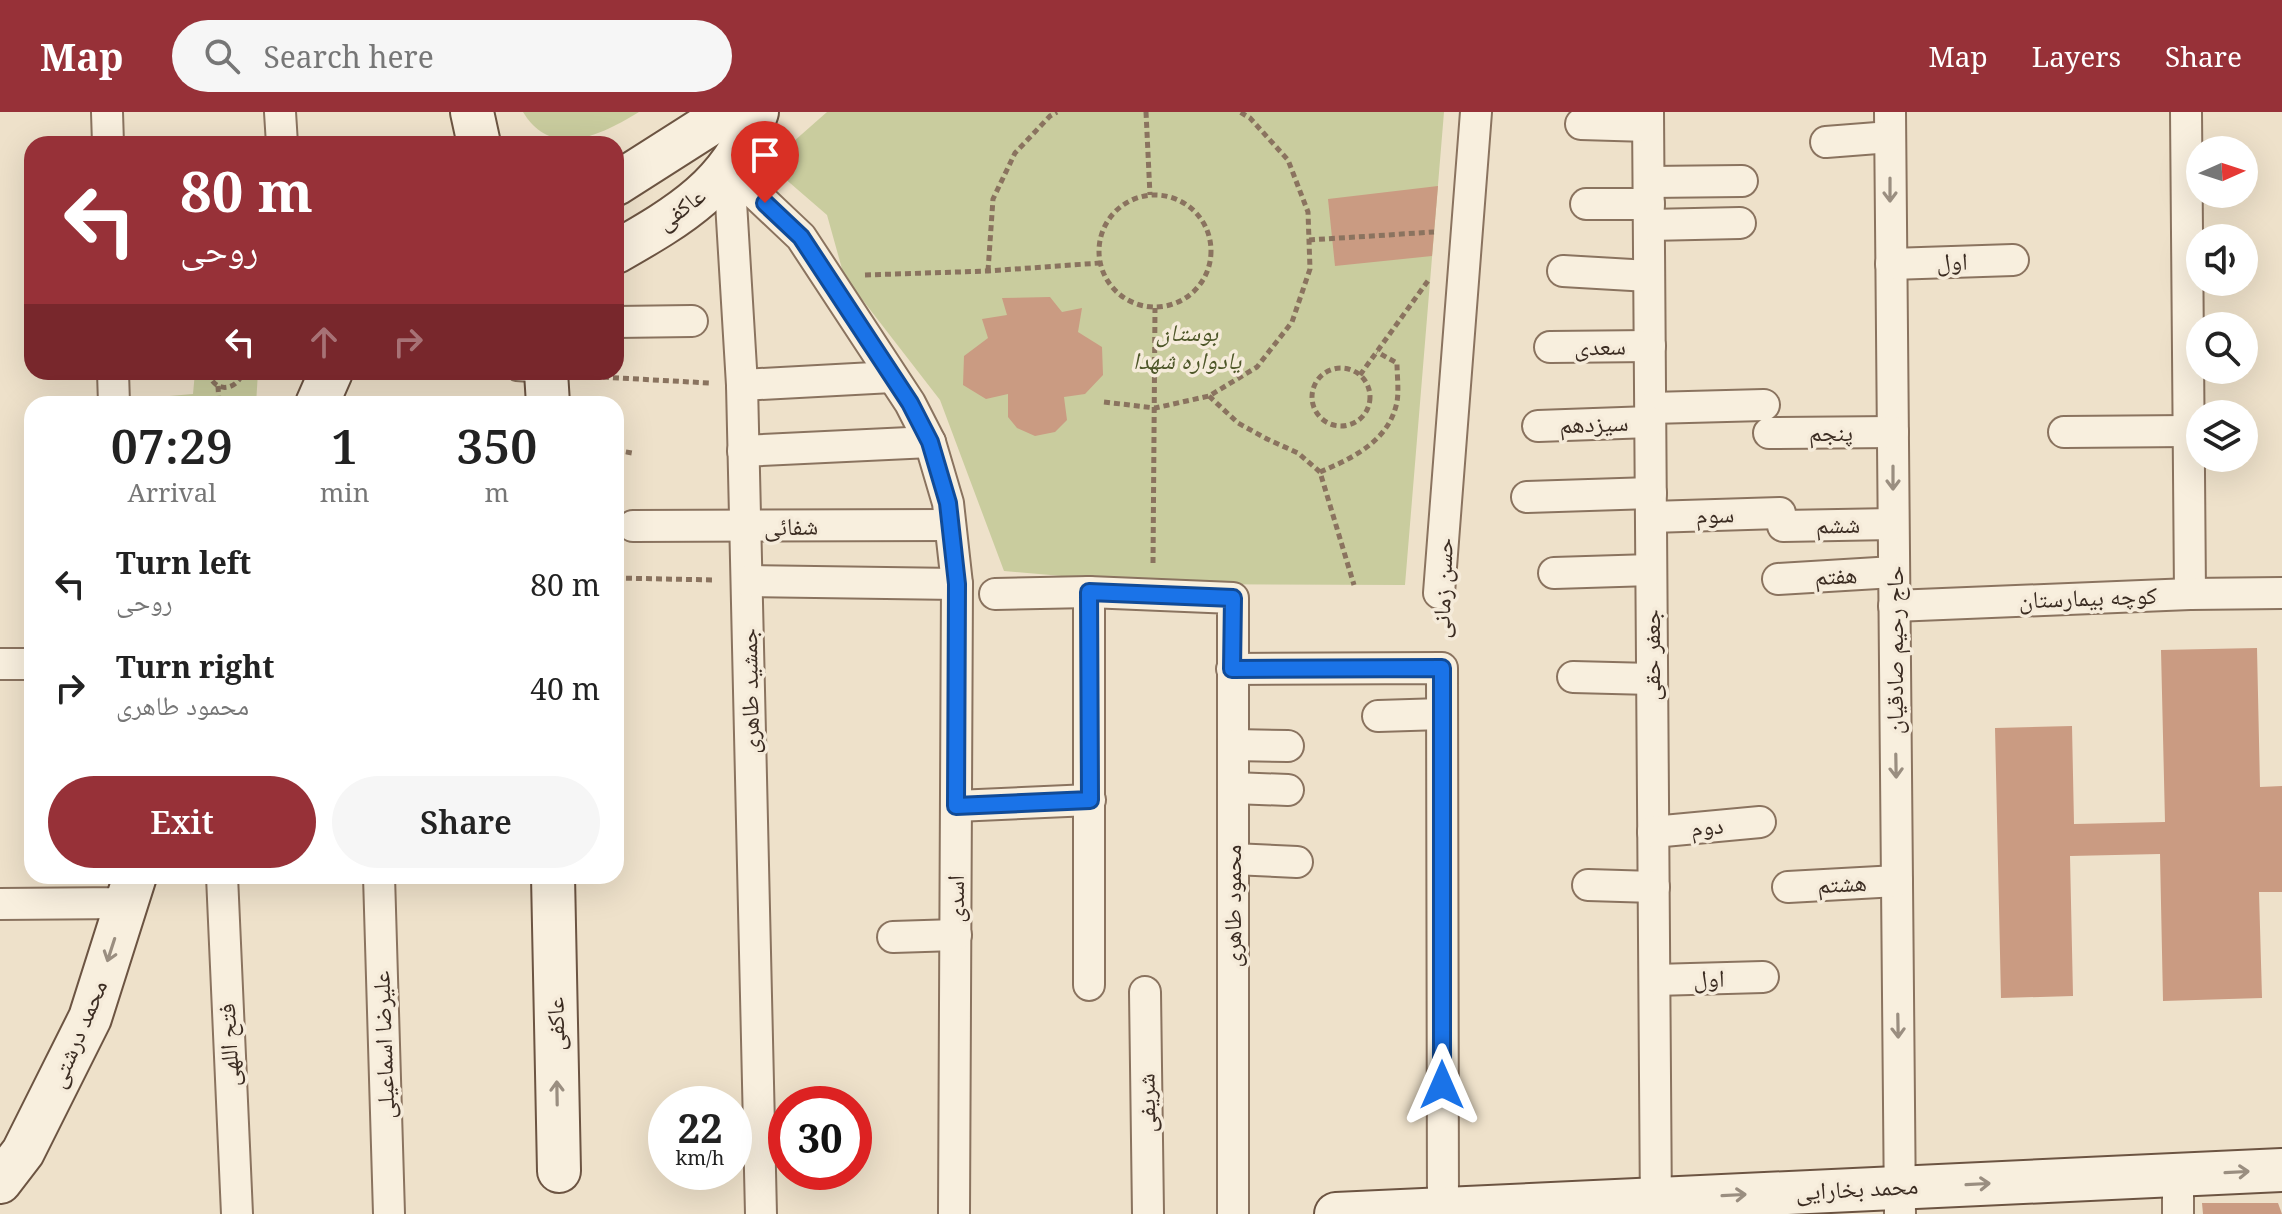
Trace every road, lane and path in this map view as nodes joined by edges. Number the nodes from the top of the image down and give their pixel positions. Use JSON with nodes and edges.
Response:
{"nodes":[{"id":1,"x":107,"y":112,"type":"edge"},
{"id":2,"x":280,"y":112,"type":"edge"},
{"id":3,"x":472,"y":112,"type":"edge"},
{"id":4,"x":729,"y":112,"type":"edge"},
{"id":5,"x":757,"y":112,"type":"edge"},
{"id":6,"x":1057,"y":112,"type":"edge"},
{"id":7,"x":1146,"y":112,"type":"edge"},
{"id":8,"x":1240,"y":112,"type":"edge"},
{"id":9,"x":1476,"y":112,"type":"edge"},
{"id":10,"x":2186,"y":112,"type":"edge"},
{"id":11,"x":1049,"y":114,"type":"edge"},
{"id":12,"x":1250,"y":115,"type":"edge"},
{"id":13,"x":1648,"y":119,"type":"edge"},
{"id":14,"x":1581,"y":124,"type":"dead end"},
{"id":15,"x":1890,"y":125,"type":"edge"},
{"id":16,"x":108,"y":136,"type":"edge"},
{"id":17,"x":282,"y":136,"type":"edge"},
{"id":18,"x":477,"y":136,"type":"edge"},
{"id":19,"x":1826,"y":142,"type":"dead end"},
{"id":20,"x":729,"y":169,"type":"junction"},
{"id":21,"x":624,"y":180,"type":"edge"},
{"id":22,"x":1742,"y":181,"type":"dead end"},
{"id":23,"x":1150,"y":195,"type":"junction"},
{"id":24,"x":1649,"y":203,"type":"junction"},
{"id":25,"x":1586,"y":204,"type":"dead end"},
{"id":26,"x":1740,"y":223,"type":"dead end"},
{"id":27,"x":1434,"y":232,"type":"dead end"},
{"id":28,"x":1309,"y":240,"type":"junction"},
{"id":29,"x":624,"y":247,"type":"edge"},
{"id":30,"x":2013,"y":260,"type":"dead end"},
{"id":31,"x":1100,"y":263,"type":"junction"},
{"id":32,"x":1891,"y":264,"type":"junction"},
{"id":33,"x":988,"y":271,"type":"junction"},
{"id":34,"x":1563,"y":271,"type":"dead end"},
{"id":35,"x":858,"y":276,"type":"dead end"},
{"id":36,"x":1649,"y":276,"type":"junction"},
{"id":37,"x":1431,"y":278,"type":"dead end"},
{"id":38,"x":1155,"y":308,"type":"junction"},
{"id":39,"x":692,"y":321,"type":"dead end"},
{"id":40,"x":624,"y":322,"type":"edge"},
{"id":41,"x":1650,"y":346,"type":"junction"},
{"id":42,"x":1550,"y":347,"type":"dead end"},
{"id":43,"x":1377,"y":352,"type":"junction"},
{"id":44,"x":1360,"y":375,"type":"junction"},
{"id":45,"x":892,"y":377,"type":"junction"},
{"id":46,"x":211,"y":380,"type":"edge"},
{"id":47,"x":238,"y":380,"type":"edge"},
{"id":48,"x":539,"y":380,"type":"edge"},
{"id":49,"x":742,"y":385,"type":"junction"},
{"id":50,"x":218,"y":386,"type":"junction"},
{"id":51,"x":219,"y":396,"type":"edge"},
{"id":52,"x":1209,"y":396,"type":"junction"},
{"id":53,"x":2189,"y":400,"type":"edge"},
{"id":54,"x":1104,"y":402,"type":"dead end"},
{"id":55,"x":1155,"y":408,"type":"junction"},
{"id":56,"x":1650,"y":415,"type":"junction"},
{"id":57,"x":1538,"y":426,"type":"dead end"},
{"id":58,"x":2186,"y":431,"type":"edge"},
{"id":59,"x":1893,"y":432,"type":"junction"},
{"id":60,"x":2064,"y":432,"type":"dead end"},
{"id":61,"x":930,"y":442,"type":"junction"},
{"id":62,"x":743,"y":451,"type":"junction"},
{"id":63,"x":624,"y":452,"type":"edge"},
{"id":64,"x":632,"y":453,"type":"dead end"},
{"id":65,"x":1320,"y":472,"type":"junction"},
{"id":66,"x":2189,"y":472,"type":"edge"},
{"id":67,"x":1527,"y":497,"type":"dead end"},
{"id":68,"x":1651,"y":505,"type":"junction"},
{"id":69,"x":1781,"y":520,"type":"joint"},
{"id":70,"x":1893,"y":524,"type":"junction"},
{"id":71,"x":950,"y":525,"type":"junction"},
{"id":72,"x":633,"y":526,"type":"dead end"},
{"id":73,"x":745,"y":527,"type":"junction"},
{"id":74,"x":1153,"y":570,"type":"dead end"},
{"id":75,"x":1651,"y":570,"type":"junction"},
{"id":76,"x":1894,"y":572,"type":"junction"},
{"id":77,"x":1554,"y":573,"type":"dead end"},
{"id":78,"x":624,"y":578,"type":"edge"},
{"id":79,"x":1778,"y":579,"type":"dead end"},
{"id":80,"x":748,"y":581,"type":"junction"},
{"id":81,"x":957,"y":584,"type":"junction"},
{"id":82,"x":1354,"y":585,"type":"dead end"},
{"id":83,"x":1089,"y":592,"type":"junction"},
{"id":84,"x":1439,"y":593,"type":"dead end"},
{"id":85,"x":2282,"y":593,"type":"edge"},
{"id":86,"x":995,"y":594,"type":"dead end"},
{"id":87,"x":2190,"y":594,"type":"junction"},
{"id":88,"x":1894,"y":606,"type":"junction"},
{"id":89,"x":0,"y":664,"type":"edge"},
{"id":90,"x":24,"y":664,"type":"edge"},
{"id":91,"x":1232,"y":669,"type":"junction"},
{"id":92,"x":1573,"y":677,"type":"dead end"},
{"id":93,"x":1652,"y":679,"type":"junction"},
{"id":94,"x":1442,"y":714,"type":"junction"},
{"id":95,"x":1378,"y":716,"type":"dead end"},
{"id":96,"x":1233,"y":745,"type":"junction"},
{"id":97,"x":1288,"y":746,"type":"dead end"},
{"id":98,"x":1233,"y":788,"type":"junction"},
{"id":99,"x":1288,"y":790,"type":"dead end"},
{"id":100,"x":1090,"y":800,"type":"junction"},
{"id":101,"x":956,"y":806,"type":"junction"},
{"id":102,"x":1760,"y":822,"type":"dead end"},
{"id":103,"x":1653,"y":832,"type":"junction"},
{"id":104,"x":1233,"y":859,"type":"junction"},
{"id":105,"x":1297,"y":862,"type":"dead end"},
{"id":106,"x":1897,"y":881,"type":"junction"},
{"id":107,"x":222,"y":884,"type":"edge"},
{"id":108,"x":379,"y":884,"type":"edge"},
{"id":109,"x":553,"y":884,"type":"edge"},
{"id":110,"x":129,"y":885,"type":"edge"},
{"id":111,"x":1588,"y":885,"type":"dead end"},
{"id":112,"x":1654,"y":887,"type":"junction"},
{"id":113,"x":1788,"y":887,"type":"dead end"},
{"id":114,"x":0,"y":904,"type":"edge"},
{"id":115,"x":956,"y":935,"type":"junction"},
{"id":116,"x":893,"y":937,"type":"dead end"},
{"id":117,"x":1763,"y":977,"type":"dead end"},
{"id":118,"x":1655,"y":980,"type":"junction"},
{"id":119,"x":1089,"y":985,"type":"dead end"},
{"id":120,"x":1145,"y":992,"type":"dead end"},
{"id":121,"x":2282,"y":1170,"type":"edge"},
{"id":122,"x":559,"y":1171,"type":"dead end"},
{"id":123,"x":0,"y":1182,"type":"edge"},
{"id":124,"x":2178,"y":1194,"type":"edge"},
{"id":125,"x":1900,"y":1201,"type":"edge"},
{"id":126,"x":1656,"y":1206,"type":"edge"},
{"id":127,"x":1443,"y":1211,"type":"edge"},
{"id":128,"x":237,"y":1214,"type":"edge"},
{"id":129,"x":389,"y":1214,"type":"edge"},
{"id":130,"x":761,"y":1214,"type":"edge"},
{"id":131,"x":954,"y":1214,"type":"edge"},
{"id":132,"x":1148,"y":1214,"type":"edge"},
{"id":133,"x":1233,"y":1214,"type":"edge"},
{"id":134,"x":1336,"y":1214,"type":"edge"}],
"edges":[{"from":1,"to":16,"type":"street"},
{"from":2,"to":17,"type":"street"},
{"from":3,"to":18,"type":"main road"},
{"from":4,"to":21,"type":"main road"},
{"from":5,"to":20,"type":"main road","name":"عاکفی"},
{"from":6,"to":11,"type":"path"},
{"from":7,"to":23,"type":"path"},
{"from":8,"to":12,"type":"path"},
{"from":9,"to":84,"type":"street","name":"حسن زمانی"},
{"from":10,"to":53,"type":"street"},
{"from":11,"to":33,"type":"path"},
{"from":12,"to":28,"type":"path"},
{"from":13,"to":14,"type":"street"},
{"from":13,"to":24,"type":"street","name":"جعفر حقی"},
{"from":15,"to":19,"type":"street"},
{"from":15,"to":32,"type":"street","name":"حاج رحیم صادقیان","one_way":true},
{"from":20,"to":29,"type":"main road","name":"عاکفی"},
{"from":20,"to":45,"type":"street","name":"اسدی"},
{"from":20,"to":49,"type":"street","name":"جمشید طاهری"},
{"from":22,"to":24,"type":"street"},
{"from":23,"to":31,"type":"path"},
{"from":23,"to":38,"type":"path"},
{"from":24,"to":25,"type":"street"},
{"from":24,"to":26,"type":"street"},
{"from":24,"to":36,"type":"street","name":"جعفر حقی"},
{"from":27,"to":28,"type":"path"},
{"from":28,"to":52,"type":"path"},
{"from":30,"to":32,"type":"street","name":"اول"},
{"from":31,"to":33,"type":"path"},
{"from":31,"to":38,"type":"path"},
{"from":32,"to":59,"type":"street","name":"حاج رحیم صادقیان"},
{"from":33,"to":35,"type":"path"},
{"from":34,"to":36,"type":"street"},
{"from":36,"to":41,"type":"street","name":"جعفر حقی"},
{"from":37,"to":43,"type":"path"},
{"from":38,"to":55,"type":"path"},
{"from":39,"to":40,"type":"street"},
{"from":41,"to":42,"type":"street","name":"سعدی"},
{"from":41,"to":56,"type":"street","name":"جعفر حقی"},
{"from":43,"to":44,"type":"path"},
{"from":43,"to":65,"type":"path"},
{"from":44,"to":44,"type":"path"},
{"from":45,"to":49,"type":"street"},
{"from":45,"to":61,"type":"street","name":"اسدی"},
{"from":46,"to":50,"type":"path"},
{"from":47,"to":50,"type":"path"},
{"from":48,"to":49,"type":"path"},
{"from":49,"to":62,"type":"street","name":"جمشید طاهری"},
{"from":50,"to":51,"type":"path"},
{"from":52,"to":55,"type":"path"},
{"from":52,"to":65,"type":"path"},
{"from":54,"to":55,"type":"path"},
{"from":55,"to":74,"type":"path"},
{"from":56,"to":57,"type":"street","name":"سیزدهم"},
{"from":56,"to":59,"type":"street","name":"پنجم"},
{"from":56,"to":68,"type":"street","name":"جعفر حقی"},
{"from":58,"to":60,"type":"street"},
{"from":59,"to":70,"type":"street","name":"حاج رحیم صادقیان","one_way":true},
{"from":61,"to":62,"type":"street"},
{"from":61,"to":71,"type":"street","name":"اسدی"},
{"from":62,"to":73,"type":"street","name":"جمشید طاهری"},
{"from":63,"to":64,"type":"path"},
{"from":65,"to":82,"type":"path"},
{"from":66,"to":87,"type":"street"},
{"from":67,"to":68,"type":"street","name":"سوم"},
{"from":68,"to":69,"type":"street","name":"سوم"},
{"from":68,"to":75,"type":"street","name":"جعفر حقی"},
{"from":69,"to":70,"type":"street","name":"ششم"},
{"from":70,"to":76,"type":"street","name":"حاج رحیم صادقیان"},
{"from":71,"to":73,"type":"street","name":"شفائی"},
{"from":71,"to":81,"type":"street","name":"اسدی"},
{"from":72,"to":73,"type":"street","name":"شفائی"},
{"from":73,"to":80,"type":"street","name":"جمشید طاهری"},
{"from":75,"to":77,"type":"street"},
{"from":75,"to":93,"type":"street","name":"جعفر حقی"},
{"from":76,"to":79,"type":"street","name":"هفتم"},
{"from":76,"to":88,"type":"street","name":"حاج رحیم صادقیان"},
{"from":78,"to":80,"type":"path"},
{"from":80,"to":81,"type":"street"},
{"from":80,"to":130,"type":"street","name":"جمشید طاهری"},
{"from":81,"to":101,"type":"street","name":"اسدی"},
{"from":83,"to":86,"type":"street"},
{"from":83,"to":91,"type":"street","name":"محمود طاهری"},
{"from":83,"to":100,"type":"street"},
{"from":85,"to":87,"type":"street","name":"کوچه بیمارستان"},
{"from":87,"to":88,"type":"street","name":"کوچه بیمارستان"},
{"from":88,"to":106,"type":"street","name":"حاج رحیم صادقیان","one_way":true},
{"from":89,"to":90,"type":"street"},
{"from":91,"to":94,"type":"street","name":"حسن زمانی"},
{"from":91,"to":96,"type":"street","name":"محمود طاهری"},
{"from":92,"to":93,"type":"street"},
{"from":93,"to":103,"type":"street","name":"جعفر حقی"},
{"from":94,"to":95,"type":"street"},
{"from":94,"to":127,"type":"street","name":"حسن زمانی"},
{"from":96,"to":97,"type":"street"},
{"from":96,"to":98,"type":"street","name":"محمود طاهری"},
{"from":98,"to":99,"type":"street"},
{"from":98,"to":104,"type":"street","name":"محمود طاهری"},
{"from":100,"to":101,"type":"street"},
{"from":100,"to":119,"type":"street"},
{"from":101,"to":115,"type":"street","name":"اسدی"},
{"from":102,"to":103,"type":"street","name":"دوم"},
{"from":103,"to":112,"type":"street","name":"جعفر حقی"},
{"from":104,"to":105,"type":"street"},
{"from":104,"to":133,"type":"street","name":"محمود طاهری"},
{"from":106,"to":113,"type":"street","name":"هشتم"},
{"from":106,"to":125,"type":"street","name":"حاج رحیم صادقیان","one_way":true},
{"from":107,"to":128,"type":"street","name":"فتح اللهی"},
{"from":108,"to":129,"type":"street","name":"علیرضا اسماعیلی"},
{"from":122,"to":109,"type":"main road","name":"عاکفی","one_way":true},
{"from":110,"to":114,"type":"street"},
{"from":110,"to":123,"type":"main road","name":"محمد درشتی","one_way":true},
{"from":111,"to":112,"type":"street"},
{"from":112,"to":118,"type":"street","name":"جعفر حقی"},
{"from":115,"to":116,"type":"street"},
{"from":115,"to":131,"type":"street","name":"اسدی"},
{"from":117,"to":118,"type":"street","name":"اول"},
{"from":118,"to":126,"type":"street","name":"جعفر حقی"},
{"from":120,"to":132,"type":"street","name":"شریفی"},
{"from":124,"to":121,"type":"main road","name":"محمد بخارایی","one_way":true},
{"from":125,"to":124,"type":"main road","name":"محمد بخارایی","one_way":true},
{"from":126,"to":125,"type":"main road","name":"محمد بخارایی","one_way":true},
{"from":126,"to":127,"type":"main road","name":"محمد بخارایی"},
{"from":127,"to":134,"type":"main road","name":"محمد بخارایی"}]}
